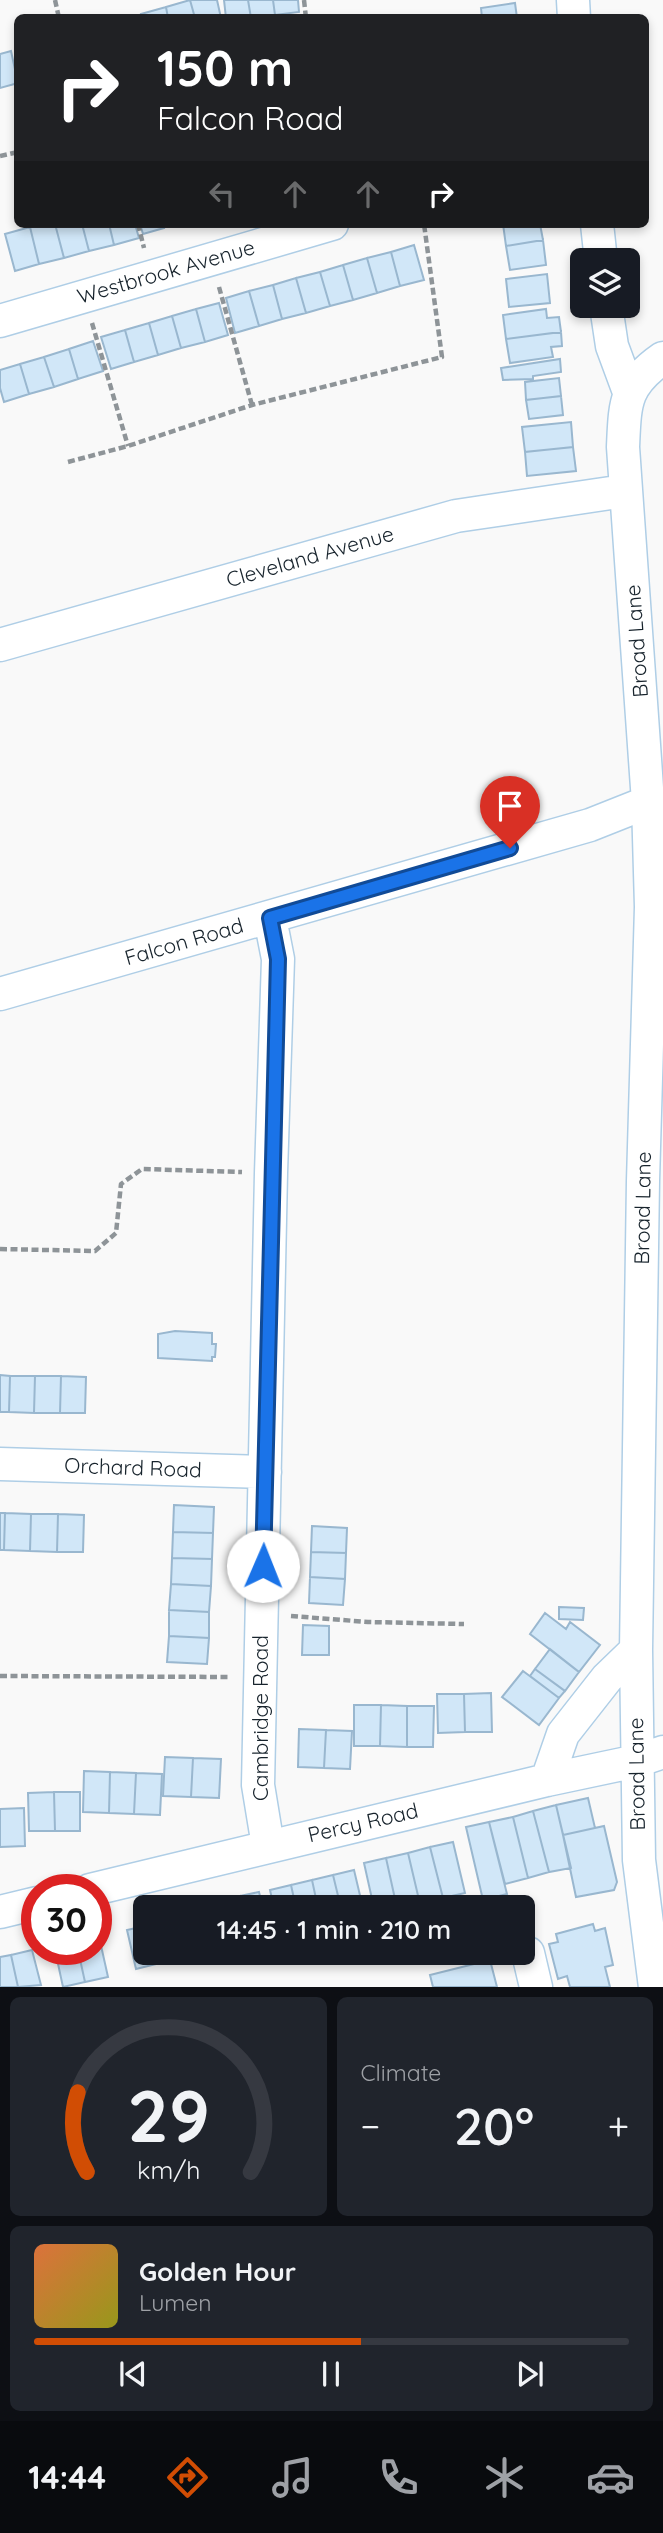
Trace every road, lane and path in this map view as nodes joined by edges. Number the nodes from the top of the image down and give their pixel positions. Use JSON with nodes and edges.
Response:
{"nodes":[{"id":1,"x":318,"y":228,"type":"edge"},
{"id":2,"x":425,"y":228,"type":"edge"},
{"id":3,"x":597,"y":228,"type":"edge"},
{"id":4,"x":600,"y":248,"type":"edge"},
{"id":5,"x":215,"y":257,"type":"junction"},
{"id":6,"x":84,"y":295,"type":"junction"},
{"id":7,"x":608,"y":318,"type":"edge"},
{"id":8,"x":0,"y":321,"type":"edge"},
{"id":9,"x":663,"y":358,"type":"edge"},
{"id":10,"x":629,"y":392,"type":"junction"},
{"id":11,"x":252,"y":405,"type":"junction"},
{"id":12,"x":128,"y":446,"type":"junction"},
{"id":13,"x":68,"y":462,"type":"dead end"},
{"id":14,"x":624,"y":491,"type":"junction"},
{"id":15,"x":0,"y":645,"type":"edge"},
{"id":16,"x":651,"y":657,"type":"edge"},
{"id":17,"x":648,"y":802,"type":"junction"},
{"id":18,"x":270,"y":918,"type":"junction"},
{"id":19,"x":0,"y":994,"type":"edge"},
{"id":20,"x":271,"y":1173,"type":"junction"},
{"id":21,"x":0,"y":1249,"type":"edge"},
{"id":22,"x":0,"y":1464,"type":"edge"},
{"id":23,"x":265,"y":1472,"type":"junction"},
{"id":24,"x":262,"y":1614,"type":"junction"},
{"id":25,"x":464,"y":1624,"type":"dead end"},
{"id":26,"x":636,"y":1650,"type":"junction"},
{"id":27,"x":0,"y":1676,"type":"edge"},
{"id":28,"x":259,"y":1677,"type":"junction"},
{"id":29,"x":650,"y":1757,"type":"edge"},
{"id":30,"x":547,"y":1780,"type":"junction"},
{"id":31,"x":268,"y":1846,"type":"junction"},
{"id":32,"x":112,"y":1885,"type":"edge"},
{"id":33,"x":21,"y":1907,"type":"edge"},
{"id":34,"x":0,"y":1912,"type":"edge"},
{"id":35,"x":531,"y":1965,"type":"edge"},
{"id":36,"x":536,"y":1987,"type":"edge"},
{"id":37,"x":655,"y":1987,"type":"edge"}],
"edges":[{"from":1,"to":5,"type":"street","name":"Westbrook Avenue"},
{"from":2,"to":11,"type":"path"},
{"from":3,"to":4,"type":"street"},
{"from":5,"to":6,"type":"street","name":"Westbrook Avenue"},
{"from":5,"to":11,"type":"path"},
{"from":6,"to":8,"type":"street","name":"Westbrook Avenue"},
{"from":6,"to":12,"type":"path"},
{"from":7,"to":10,"type":"street","name":"Broad Lane"},
{"from":9,"to":10,"type":"street"},
{"from":10,"to":14,"type":"street","name":"Broad Lane"},
{"from":11,"to":12,"type":"path"},
{"from":12,"to":13,"type":"path"},
{"from":14,"to":15,"type":"street","name":"Cleveland Avenue"},
{"from":14,"to":16,"type":"street","name":"Broad Lane"},
{"from":16,"to":17,"type":"street","name":"Broad Lane"},
{"from":17,"to":18,"type":"street","name":"Falcon Road"},
{"from":17,"to":26,"type":"street","name":"Broad Lane"},
{"from":18,"to":19,"type":"street","name":"Falcon Road"},
{"from":18,"to":20,"type":"street","name":"Cambridge Road"},
{"from":20,"to":21,"type":"path"},
{"from":20,"to":23,"type":"street","name":"Cambridge Road"},
{"from":22,"to":23,"type":"street","name":"Orchard Road"},
{"from":23,"to":24,"type":"street","name":"Cambridge Road"},
{"from":24,"to":25,"type":"path"},
{"from":24,"to":28,"type":"street","name":"Cambridge Road"},
{"from":26,"to":29,"type":"street","name":"Broad Lane"},
{"from":26,"to":30,"type":"street"},
{"from":27,"to":28,"type":"path"},
{"from":28,"to":31,"type":"street","name":"Cambridge Road"},
{"from":29,"to":30,"type":"street","name":"Percy Road"},
{"from":29,"to":37,"type":"street","name":"Broad Lane"},
{"from":30,"to":31,"type":"street","name":"Percy Road"},
{"from":31,"to":32,"type":"street","name":"Percy Road"},
{"from":33,"to":34,"type":"street"},
{"from":35,"to":36,"type":"street"}]}
